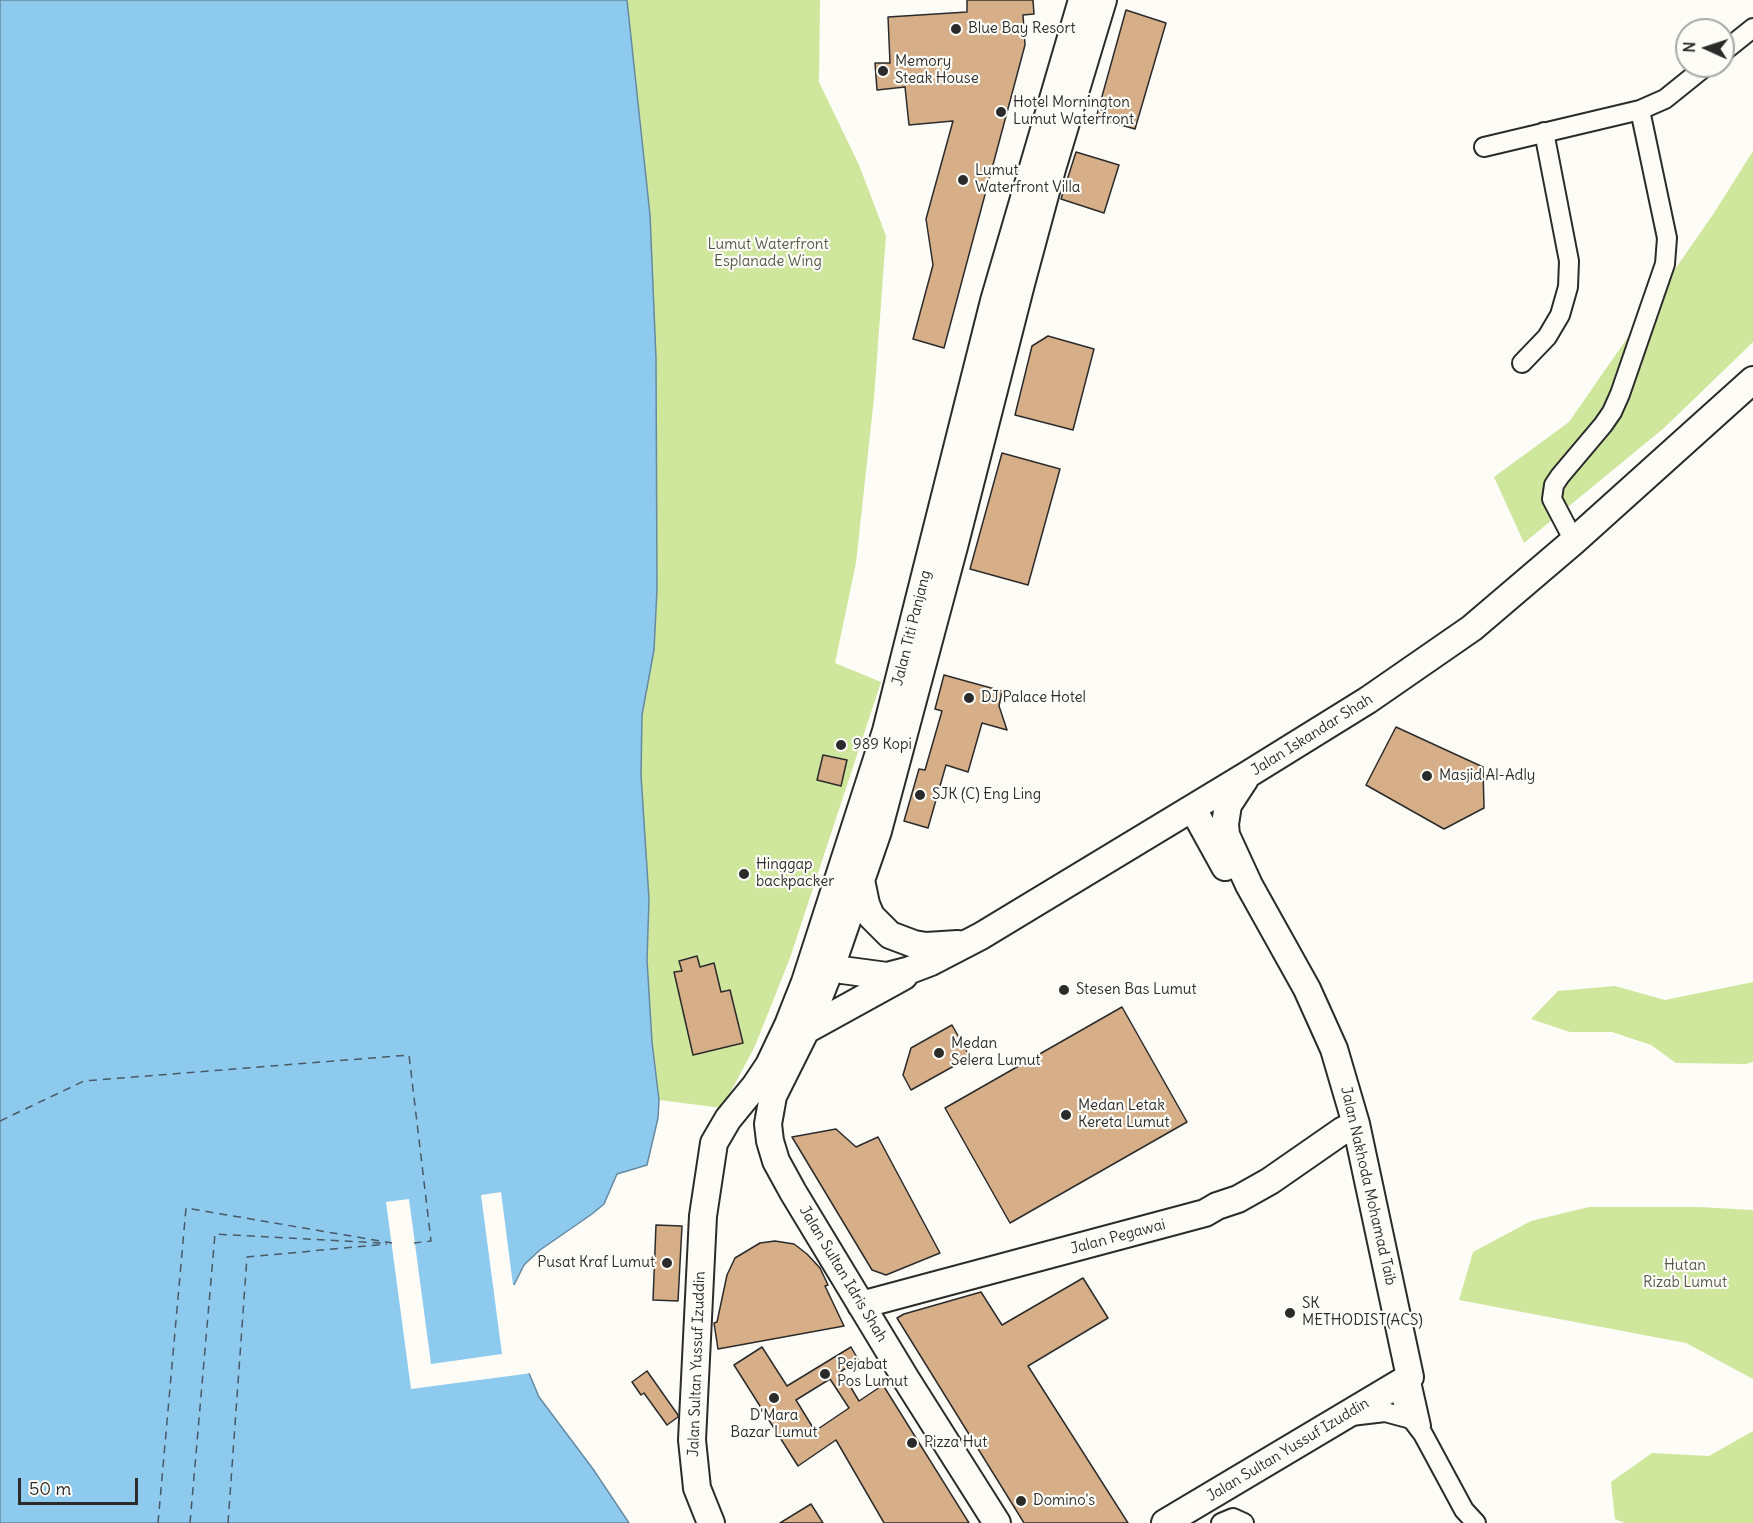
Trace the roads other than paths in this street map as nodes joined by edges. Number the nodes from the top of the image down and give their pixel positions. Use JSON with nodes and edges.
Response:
{"nodes":[{"id":1,"x":1082,"y":0,"type":"edge"},
{"id":2,"x":1102,"y":0,"type":"edge"},
{"id":3,"x":1753,"y":28,"type":"edge"},
{"id":4,"x":1735,"y":42,"type":"edge"},
{"id":5,"x":1691,"y":78,"type":"edge"},
{"id":6,"x":1640,"y":110,"type":"junction"},
{"id":7,"x":1544,"y":132,"type":"junction"},
{"id":8,"x":1484,"y":147,"type":"dead end"},
{"id":9,"x":1522,"y":363,"type":"dead end"},
{"id":10,"x":1753,"y":380,"type":"edge"},
{"id":11,"x":972,"y":433,"type":"junction"},
{"id":12,"x":1574,"y":541,"type":"junction"},
{"id":13,"x":1247,"y":775,"type":"junction"},
{"id":14,"x":1193,"y":809,"type":"junction"},
{"id":15,"x":1154,"y":833,"type":"junction"},
{"id":16,"x":1217,"y":852,"type":"junction"},
{"id":17,"x":861,"y":880,"type":"junction"},
{"id":18,"x":967,"y":944,"type":"junction"},
{"id":19,"x":931,"y":962,"type":"junction"},
{"id":20,"x":822,"y":963,"type":"junction"},
{"id":21,"x":806,"y":1030,"type":"junction"},
{"id":22,"x":783,"y":1075,"type":"joint"},
{"id":23,"x":1349,"y":1127,"type":"junction"},
{"id":24,"x":719,"y":1133,"type":"junction"},
{"id":25,"x":770,"y":1141,"type":"junction"},
{"id":26,"x":702,"y":1237,"type":"joint"},
{"id":27,"x":861,"y":1305,"type":"junction"},
{"id":28,"x":1404,"y":1380,"type":"junction"},
{"id":29,"x":1341,"y":1418,"type":"junction"},
{"id":30,"x":1412,"y":1419,"type":"junction"},
{"id":31,"x":1423,"y":1434,"type":"junction"},
{"id":32,"x":711,"y":1523,"type":"edge"},
{"id":33,"x":997,"y":1523,"type":"edge"},
{"id":34,"x":1165,"y":1523,"type":"edge"},
{"id":35,"x":1221,"y":1523,"type":"edge"},
{"id":36,"x":1244,"y":1523,"type":"edge"},
{"id":37,"x":1476,"y":1523,"type":"edge"}],
"edges":[{"from":1,"to":11,"type":"street","name":"Jalan Titi Panjang"},
{"from":2,"to":11,"type":"street","name":"Jalan Titi Panjang"},
{"from":3,"to":4,"type":"street"},
{"from":5,"to":6,"type":"street"},
{"from":6,"to":7,"type":"street"},
{"from":6,"to":12,"type":"street"},
{"from":7,"to":8,"type":"street"},
{"from":7,"to":9,"type":"street"},
{"from":10,"to":12,"type":"street","name":"Jalan Iskandar Shah"},
{"from":11,"to":17,"type":"street","name":"Jalan Titi Panjang"},
{"from":11,"to":20,"type":"street","name":"Jalan Titi Panjang"},
{"from":12,"to":13,"type":"street","name":"Jalan Iskandar Shah"},
{"from":13,"to":14,"type":"street","name":"Jalan Iskandar Shah"},
{"from":13,"to":23,"type":"street","name":"Jalan Nakhoda Mohamad Taib"},
{"from":14,"to":15,"type":"street","name":"Jalan Iskandar Shah"},
{"from":14,"to":16,"type":"street","name":"Jalan Nakhoda Mohamad Taib"},
{"from":15,"to":16,"type":"street"},
{"from":15,"to":18,"type":"street","name":"Jalan Iskandar Shah"},
{"from":16,"to":23,"type":"street","name":"Jalan Nakhoda Mohamad Taib"},
{"from":17,"to":18,"type":"street"},
{"from":17,"to":20,"type":"street","name":"Jalan Titi Panjang"},
{"from":18,"to":19,"type":"street","name":"Jalan Iskandar Shah"},
{"from":19,"to":20,"type":"street","name":"Jalan Iskandar Shah"},
{"from":19,"to":21,"type":"street"},
{"from":20,"to":21,"type":"street","name":"Jalan Titi Panjang"},
{"from":20,"to":24,"type":"street","name":"Jalan Titi Panjang"},
{"from":21,"to":22,"type":"street","name":"Jalan Titi Panjang"},
{"from":22,"to":25,"type":"street","name":"Jalan Sultan Idris Shah"},
{"from":23,"to":27,"type":"street","name":"Jalan Pegawai"},
{"from":23,"to":28,"type":"street","name":"Jalan Nakhoda Mohamad Taib"},
{"from":24,"to":25,"type":"street"},
{"from":24,"to":26,"type":"street","name":"Jalan Titi Panjang"},
{"from":25,"to":27,"type":"street","name":"Jalan Sultan Idris Shah"},
{"from":26,"to":32,"type":"street","name":"Jalan Sultan Yussuf Izuddin"},
{"from":27,"to":33,"type":"street","name":"Jalan Sultan Idris Shah"},
{"from":28,"to":29,"type":"street","name":"Jalan Sultan Yussuf Izuddin"},
{"from":28,"to":30,"type":"street"},
{"from":28,"to":31,"type":"street"},
{"from":29,"to":30,"type":"street"},
{"from":29,"to":34,"type":"street","name":"Jalan Sultan Yussuf Izuddin"},
{"from":30,"to":31,"type":"street"},
{"from":31,"to":37,"type":"street"},
{"from":35,"to":36,"type":"street"}]}
